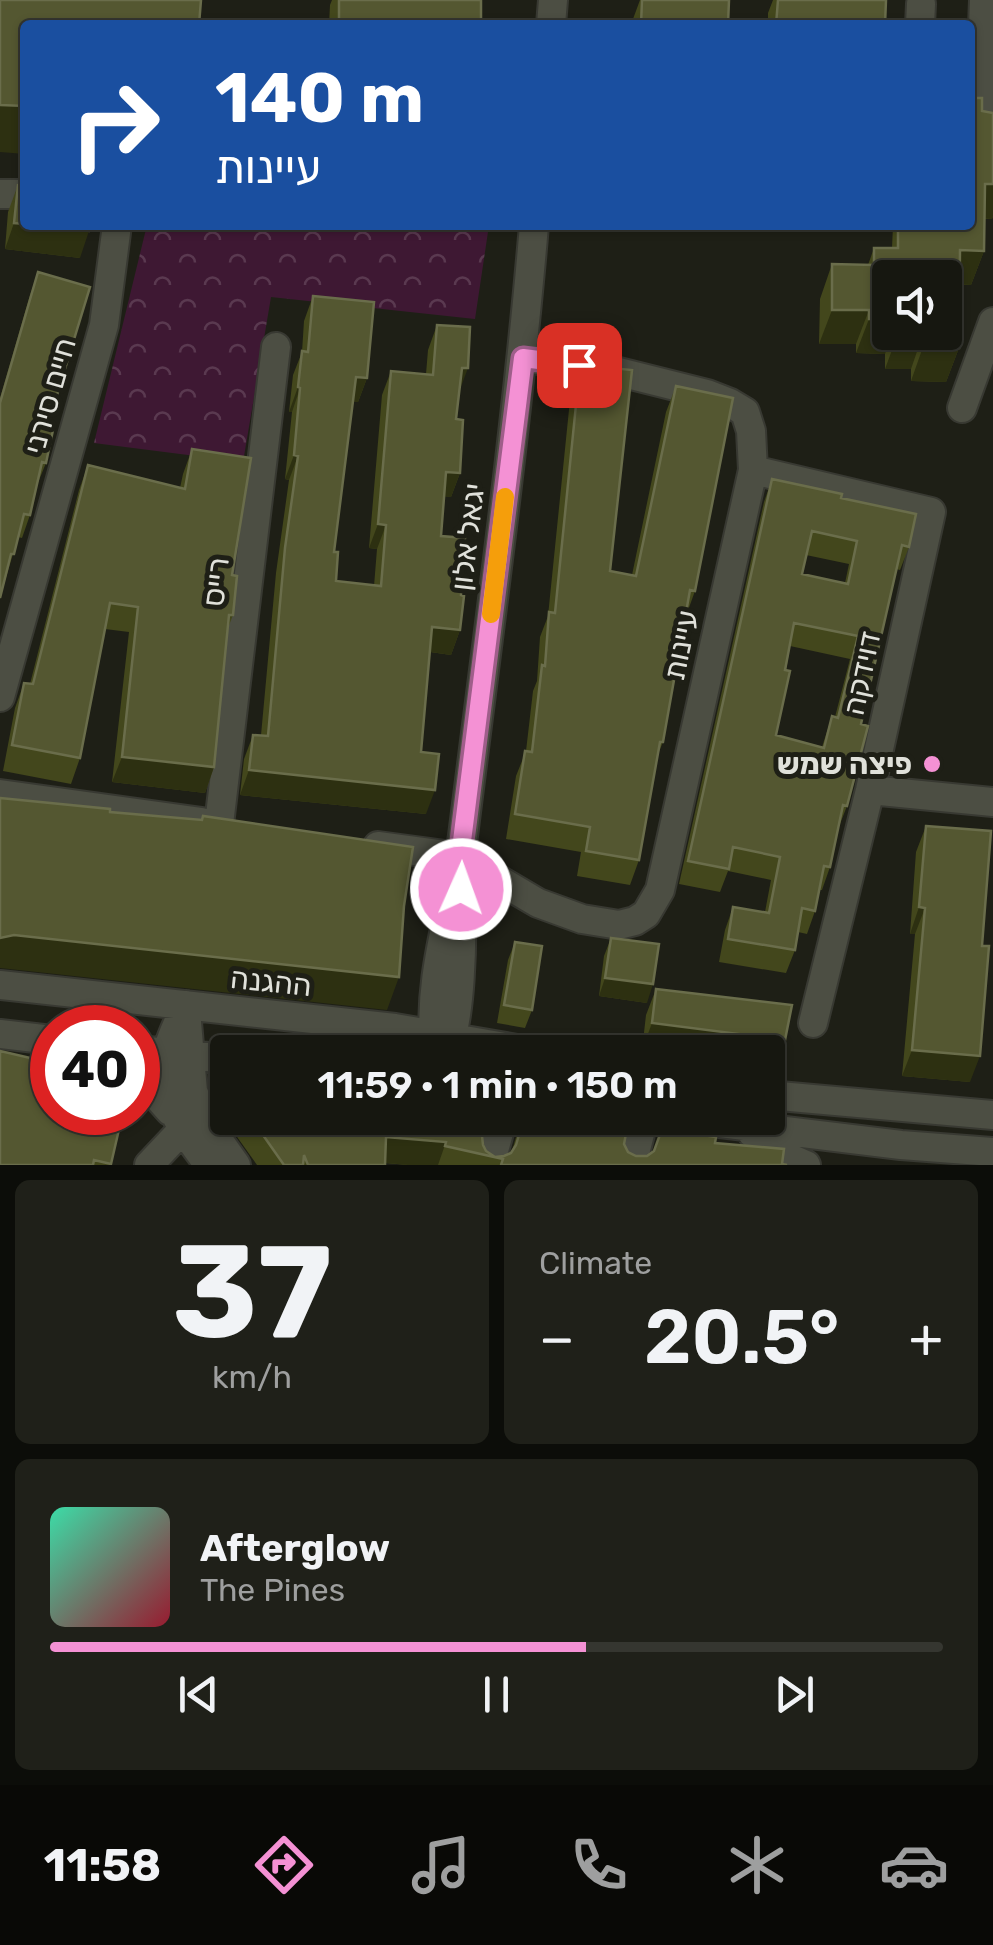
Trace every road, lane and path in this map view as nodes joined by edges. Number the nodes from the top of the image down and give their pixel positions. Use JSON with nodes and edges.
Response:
{"nodes":[{"id":1,"x":984,"y":0,"type":"edge"},
{"id":2,"x":975,"y":66,"type":"edge"},
{"id":3,"x":993,"y":132,"type":"edge"},
{"id":4,"x":117,"y":230,"type":"edge"},
{"id":5,"x":534,"y":230,"type":"edge"},
{"id":6,"x":993,"y":322,"type":"edge"},
{"id":7,"x":276,"y":347,"type":"dead end"},
{"id":8,"x":523,"y":358,"type":"junction"},
{"id":9,"x":962,"y":408,"type":"dead end"},
{"id":10,"x":753,"y":470,"type":"junction"},
{"id":11,"x":0,"y":697,"type":"edge"},
{"id":12,"x":870,"y":790,"type":"junction"},
{"id":13,"x":0,"y":794,"type":"edge"},
{"id":14,"x":993,"y":802,"type":"edge"},
{"id":15,"x":349,"y":842,"type":"edge"},
{"id":16,"x":460,"y":857,"type":"junction"},
{"id":17,"x":0,"y":984,"type":"edge"},
{"id":18,"x":186,"y":1004,"type":"junction"},
{"id":19,"x":813,"y":1024,"type":"dead end"},
{"id":20,"x":0,"y":1034,"type":"edge"},
{"id":21,"x":384,"y":1035,"type":"edge"},
{"id":22,"x":442,"y":1035,"type":"edge"},
{"id":23,"x":30,"y":1037,"type":"edge"},
{"id":24,"x":160,"y":1052,"type":"edge"},
{"id":25,"x":179,"y":1054,"type":"junction"},
{"id":26,"x":210,"y":1057,"type":"edge"},
{"id":27,"x":785,"y":1097,"type":"edge"},
{"id":28,"x":160,"y":1101,"type":"edge"},
{"id":29,"x":993,"y":1116,"type":"edge"},
{"id":30,"x":179,"y":1124,"type":"junction"},
{"id":31,"x":785,"y":1131,"type":"edge"},
{"id":32,"x":498,"y":1135,"type":"edge"},
{"id":33,"x":640,"y":1135,"type":"edge"},
{"id":34,"x":756,"y":1135,"type":"edge"},
{"id":35,"x":986,"y":1156,"type":"edge"},
{"id":36,"x":795,"y":1163,"type":"edge"},
{"id":37,"x":148,"y":1165,"type":"edge"},
{"id":38,"x":209,"y":1165,"type":"edge"},
{"id":39,"x":236,"y":1165,"type":"edge"},
{"id":40,"x":490,"y":1165,"type":"edge"},
{"id":41,"x":632,"y":1165,"type":"edge"}],
"edges":[{"from":1,"to":2,"type":"street"},
{"from":2,"to":3,"type":"street"},
{"from":4,"to":11,"type":"street","name":"חיים סירני"},
{"from":5,"to":8,"type":"street","name":"יגאל אלון"},
{"from":6,"to":9,"type":"street"},
{"from":7,"to":13,"type":"street","name":"רייס"},
{"from":8,"to":10,"type":"street","name":"עיינות"},
{"from":8,"to":16,"type":"street","name":"יגאל אלון"},
{"from":10,"to":12,"type":"street","name":"דוידקה"},
{"from":10,"to":16,"type":"street","name":"עיינות"},
{"from":12,"to":14,"type":"street"},
{"from":12,"to":19,"type":"street","name":"דוידקה"},
{"from":15,"to":16,"type":"street"},
{"from":16,"to":22,"type":"street","name":"יגאל אלון"},
{"from":17,"to":18,"type":"street","name":"ההגנה"},
{"from":18,"to":21,"type":"street","name":"ההגנה"},
{"from":18,"to":25,"type":"street"},
{"from":20,"to":23,"type":"street"},
{"from":24,"to":25,"type":"street"},
{"from":25,"to":26,"type":"street"},
{"from":25,"to":30,"type":"street"},
{"from":25,"to":39,"type":"street"},
{"from":27,"to":29,"type":"street"},
{"from":28,"to":30,"type":"street"},
{"from":30,"to":37,"type":"street"},
{"from":30,"to":38,"type":"street"},
{"from":31,"to":35,"type":"street"},
{"from":32,"to":40,"type":"street"},
{"from":33,"to":41,"type":"street"},
{"from":34,"to":36,"type":"street"}]}
